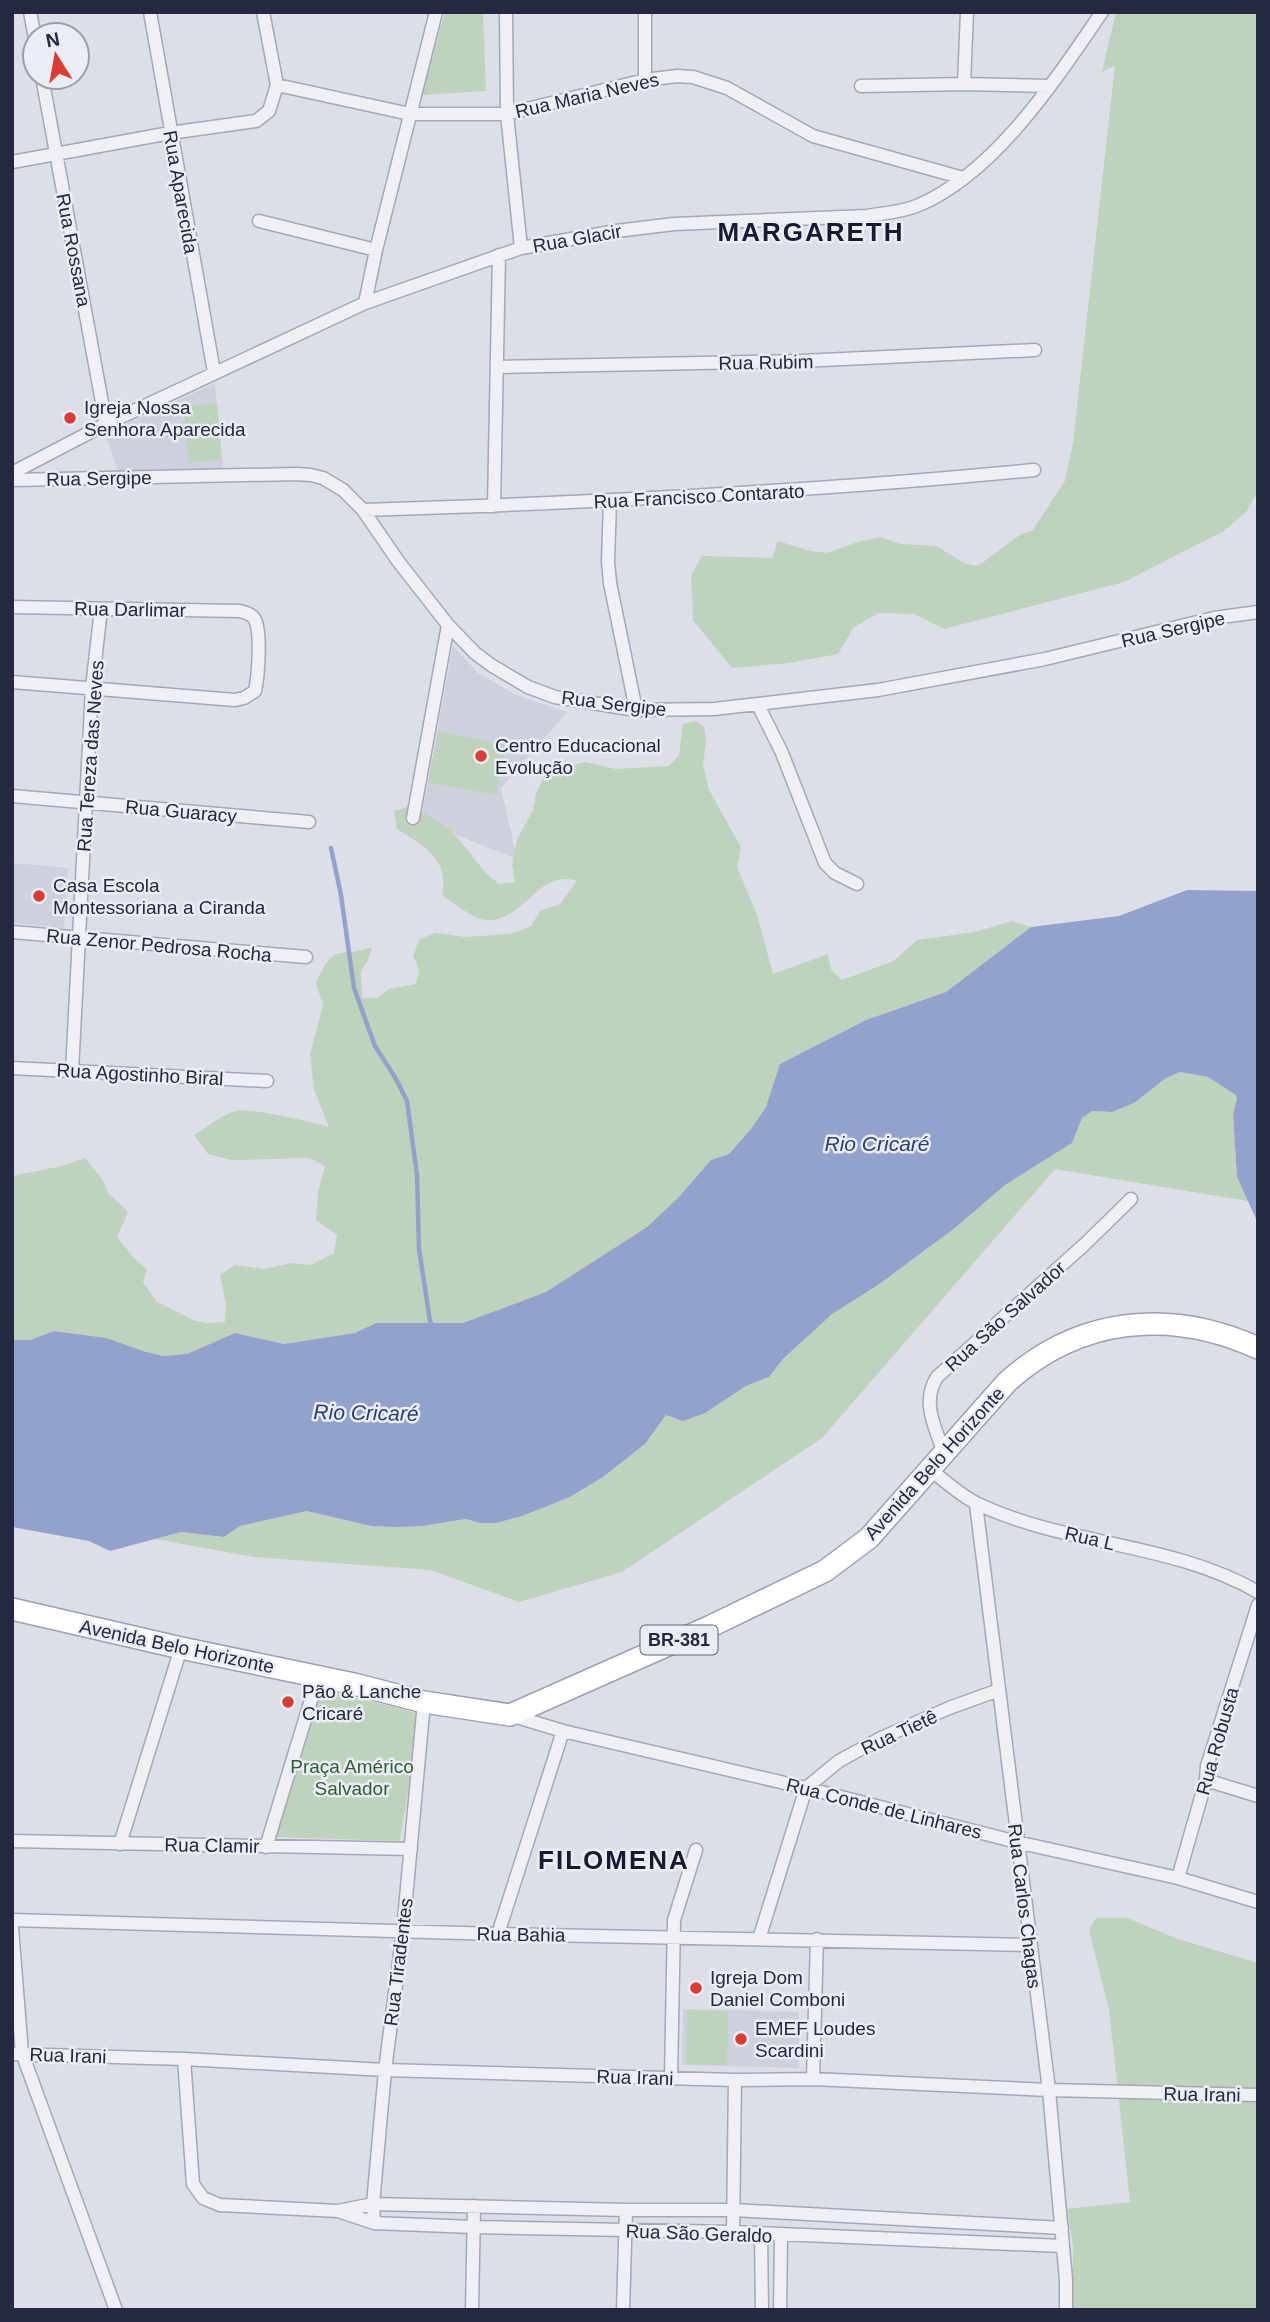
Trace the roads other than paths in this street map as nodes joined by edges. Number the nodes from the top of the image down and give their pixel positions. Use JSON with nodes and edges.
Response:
{"nodes":[{"id":1,"x":150,"y":12,"type":"edge"},
{"id":2,"x":263,"y":12,"type":"edge"},
{"id":3,"x":436,"y":12,"type":"edge"},
{"id":4,"x":506,"y":12,"type":"edge"},
{"id":5,"x":645,"y":12,"type":"edge"},
{"id":6,"x":967,"y":12,"type":"edge"},
{"id":7,"x":1102,"y":12,"type":"edge"},
{"id":8,"x":645,"y":80,"type":"junction"},
{"id":9,"x":964,"y":84,"type":"junction"},
{"id":10,"x":277,"y":85,"type":"junction"},
{"id":11,"x":861,"y":86,"type":"dead end"},
{"id":12,"x":1049,"y":86,"type":"junction"},
{"id":13,"x":45,"y":91,"type":"edge"},
{"id":14,"x":410,"y":114,"type":"junction"},
{"id":15,"x":507,"y":114,"type":"junction"},
{"id":16,"x":170,"y":133,"type":"junction"},
{"id":17,"x":56,"y":154,"type":"junction"},
{"id":18,"x":12,"y":162,"type":"edge"},
{"id":19,"x":963,"y":178,"type":"junction"},
{"id":20,"x":259,"y":221,"type":"dead end"},
{"id":21,"x":521,"y":248,"type":"junction"},
{"id":22,"x":376,"y":250,"type":"junction"},
{"id":23,"x":499,"y":255,"type":"junction"},
{"id":24,"x":365,"y":303,"type":"junction"},
{"id":25,"x":1035,"y":349,"type":"dead end"},
{"id":26,"x":497,"y":367,"type":"junction"},
{"id":27,"x":214,"y":372,"type":"junction"},
{"id":28,"x":106,"y":424,"type":"junction"},
{"id":29,"x":1034,"y":470,"type":"dead end"},
{"id":30,"x":12,"y":473,"type":"edge"},
{"id":31,"x":12,"y":480,"type":"edge"},
{"id":32,"x":610,"y":501,"type":"junction"},
{"id":33,"x":494,"y":506,"type":"junction"},
{"id":34,"x":363,"y":509,"type":"junction"},
{"id":35,"x":12,"y":607,"type":"edge"},
{"id":36,"x":102,"y":609,"type":"junction"},
{"id":37,"x":1258,"y":612,"type":"edge"},
{"id":38,"x":448,"y":625,"type":"junction"},
{"id":39,"x":12,"y":682,"type":"edge"},
{"id":40,"x":92,"y":688,"type":"junction"},
{"id":41,"x":758,"y":705,"type":"junction"},
{"id":42,"x":636,"y":710,"type":"junction"},
{"id":43,"x":12,"y":796,"type":"edge"},
{"id":44,"x":85,"y":803,"type":"junction"},
{"id":45,"x":413,"y":818,"type":"dead end"},
{"id":46,"x":309,"y":822,"type":"dead end"},
{"id":47,"x":857,"y":884,"type":"dead end"},
{"id":48,"x":12,"y":932,"type":"edge"},
{"id":49,"x":80,"y":938,"type":"junction"},
{"id":50,"x":306,"y":957,"type":"dead end"},
{"id":51,"x":12,"y":1069,"type":"edge"},
{"id":52,"x":72,"y":1071,"type":"junction"},
{"id":53,"x":267,"y":1080,"type":"dead end"},
{"id":54,"x":1131,"y":1199,"type":"dead end"},
{"id":55,"x":1258,"y":1348,"type":"edge"},
{"id":56,"x":937,"y":1461,"type":"junction"},
{"id":57,"x":976,"y":1504,"type":"junction"},
{"id":58,"x":1258,"y":1592,"type":"edge"},
{"id":59,"x":1258,"y":1605,"type":"edge"},
{"id":60,"x":12,"y":1609,"type":"edge"},
{"id":61,"x":181,"y":1648,"type":"junction"},
{"id":62,"x":318,"y":1677,"type":"junction"},
{"id":63,"x":999,"y":1690,"type":"junction"},
{"id":64,"x":424,"y":1702,"type":"junction"},
{"id":65,"x":510,"y":1715,"type":"junction"},
{"id":66,"x":563,"y":1731,"type":"junction"},
{"id":67,"x":1206,"y":1780,"type":"junction"},
{"id":68,"x":806,"y":1788,"type":"junction"},
{"id":69,"x":1258,"y":1796,"type":"edge"},
{"id":70,"x":12,"y":1841,"type":"edge"},
{"id":71,"x":1017,"y":1842,"type":"junction"},
{"id":72,"x":120,"y":1844,"type":"junction"},
{"id":73,"x":266,"y":1847,"type":"junction"},
{"id":74,"x":411,"y":1849,"type":"junction"},
{"id":75,"x":696,"y":1850,"type":"dead end"},
{"id":76,"x":1178,"y":1878,"type":"junction"},
{"id":77,"x":1258,"y":1902,"type":"edge"},
{"id":78,"x":12,"y":1920,"type":"edge"},
{"id":79,"x":12,"y":1928,"type":"edge"},
{"id":80,"x":404,"y":1931,"type":"junction"},
{"id":81,"x":498,"y":1934,"type":"junction"},
{"id":82,"x":674,"y":1938,"type":"junction"},
{"id":83,"x":759,"y":1939,"type":"junction"},
{"id":84,"x":817,"y":1939,"type":"junction"},
{"id":85,"x":1030,"y":1945,"type":"junction"},
{"id":86,"x":17,"y":2054,"type":"edge"},
{"id":87,"x":184,"y":2059,"type":"junction"},
{"id":88,"x":385,"y":2070,"type":"junction"},
{"id":89,"x":671,"y":2078,"type":"junction"},
{"id":90,"x":813,"y":2079,"type":"junction"},
{"id":91,"x":735,"y":2080,"type":"junction"},
{"id":92,"x":1049,"y":2090,"type":"junction"},
{"id":93,"x":1258,"y":2095,"type":"edge"},
{"id":94,"x":373,"y":2204,"type":"junction"},
{"id":95,"x":474,"y":2206,"type":"junction"},
{"id":96,"x":626,"y":2210,"type":"junction"},
{"id":97,"x":734,"y":2210,"type":"junction"},
{"id":98,"x":338,"y":2211,"type":"junction"},
{"id":99,"x":374,"y":2223,"type":"junction"},
{"id":100,"x":473,"y":2227,"type":"junction"},
{"id":101,"x":1062,"y":2228,"type":"junction"},
{"id":102,"x":625,"y":2230,"type":"junction"},
{"id":103,"x":733,"y":2232,"type":"junction"},
{"id":104,"x":761,"y":2234,"type":"junction"},
{"id":105,"x":781,"y":2235,"type":"junction"},
{"id":106,"x":1062,"y":2246,"type":"junction"},
{"id":107,"x":116,"y":2310,"type":"edge"},
{"id":108,"x":472,"y":2310,"type":"edge"},
{"id":109,"x":623,"y":2310,"type":"edge"},
{"id":110,"x":762,"y":2310,"type":"edge"},
{"id":111,"x":780,"y":2310,"type":"edge"},
{"id":112,"x":1066,"y":2310,"type":"edge"}],
"edges":[{"from":1,"to":16,"type":"street","name":"Rua Aparecida"},
{"from":2,"to":10,"type":"street"},
{"from":3,"to":14,"type":"street"},
{"from":4,"to":15,"type":"street"},
{"from":5,"to":8,"type":"street"},
{"from":6,"to":9,"type":"street"},
{"from":7,"to":12,"type":"street","name":"Rua Glacir"},
{"from":8,"to":15,"type":"street","name":"Rua Maria Neves"},
{"from":8,"to":19,"type":"street","name":"Rua Maria Neves"},
{"from":9,"to":11,"type":"street"},
{"from":9,"to":12,"type":"street"},
{"from":10,"to":14,"type":"street","name":"Rua Maria Neves"},
{"from":10,"to":16,"type":"street"},
{"from":12,"to":19,"type":"street","name":"Rua Glacir"},
{"from":13,"to":17,"type":"street","name":"Rua Rossana"},
{"from":14,"to":15,"type":"street","name":"Rua Maria Neves"},
{"from":14,"to":22,"type":"street"},
{"from":15,"to":21,"type":"street"},
{"from":16,"to":17,"type":"street"},
{"from":16,"to":27,"type":"street","name":"Rua Aparecida"},
{"from":17,"to":18,"type":"street"},
{"from":17,"to":28,"type":"street","name":"Rua Rossana"},
{"from":19,"to":21,"type":"street","name":"Rua Glacir"},
{"from":20,"to":22,"type":"street"},
{"from":21,"to":23,"type":"street","name":"Rua Glacir"},
{"from":22,"to":24,"type":"street"},
{"from":23,"to":24,"type":"street","name":"Rua Glacir"},
{"from":23,"to":26,"type":"street"},
{"from":24,"to":27,"type":"street","name":"Rua Glacir"},
{"from":25,"to":26,"type":"street","name":"Rua Rubim"},
{"from":26,"to":33,"type":"street"},
{"from":27,"to":28,"type":"street","name":"Rua Glacir"},
{"from":28,"to":30,"type":"street","name":"Rua Glacir"},
{"from":29,"to":32,"type":"street","name":"Rua Francisco Contarato"},
{"from":31,"to":34,"type":"street","name":"Rua Sergipe"},
{"from":32,"to":33,"type":"street","name":"Rua Francisco Contarato"},
{"from":32,"to":42,"type":"street"},
{"from":33,"to":34,"type":"street","name":"Rua Francisco Contarato"},
{"from":34,"to":38,"type":"street","name":"Rua Sergipe"},
{"from":35,"to":36,"type":"street","name":"Rua Darlimar"},
{"from":36,"to":40,"type":"street","name":"Rua Tereza das Neves"},
{"from":36,"to":40,"type":"street","name":"Rua Darlimar"},
{"from":37,"to":41,"type":"street","name":"Rua Sergipe"},
{"from":38,"to":42,"type":"street","name":"Rua Sergipe"},
{"from":38,"to":45,"type":"street"},
{"from":39,"to":40,"type":"street"},
{"from":40,"to":44,"type":"street","name":"Rua Tereza das Neves"},
{"from":41,"to":42,"type":"street","name":"Rua Sergipe"},
{"from":41,"to":47,"type":"street"},
{"from":43,"to":44,"type":"street","name":"Rua Guaracy"},
{"from":44,"to":46,"type":"street","name":"Rua Guaracy"},
{"from":44,"to":49,"type":"street","name":"Rua Tereza das Neves"},
{"from":48,"to":49,"type":"street","name":"Rua Zenor Pedrosa Rocha"},
{"from":49,"to":50,"type":"street","name":"Rua Zenor Pedrosa Rocha"},
{"from":49,"to":52,"type":"street","name":"Rua Tereza das Neves"},
{"from":51,"to":52,"type":"street","name":"Rua Agostinho Biral"},
{"from":52,"to":53,"type":"street","name":"Rua Agostinho Biral"},
{"from":54,"to":56,"type":"street","name":"Rua São Salvador"},
{"from":55,"to":56,"type":"main road","name":"Avenida Belo Horizonte","number":"BR-381"},
{"from":56,"to":57,"type":"street","name":"Rua L"},
{"from":56,"to":65,"type":"main road","name":"Avenida Belo Horizonte","number":"BR-381"},
{"from":57,"to":58,"type":"street","name":"Rua L"},
{"from":57,"to":63,"type":"street","name":"Rua Carlos Chagas"},
{"from":59,"to":67,"type":"street","name":"Rua Robusta"},
{"from":60,"to":61,"type":"main road","name":"Avenida Belo Horizonte"},
{"from":61,"to":62,"type":"main road","name":"Avenida Belo Horizonte"},
{"from":61,"to":72,"type":"street"},
{"from":62,"to":64,"type":"main road","name":"Avenida Belo Horizonte"},
{"from":62,"to":73,"type":"street"},
{"from":63,"to":68,"type":"street","name":"Rua Tietê"},
{"from":63,"to":71,"type":"street","name":"Rua Carlos Chagas"},
{"from":64,"to":65,"type":"main road","name":"Avenida Belo Horizonte"},
{"from":64,"to":74,"type":"street","name":"Rua Tiradentes"},
{"from":65,"to":66,"type":"street","name":"Rua Conde de Linhares"},
{"from":66,"to":68,"type":"street","name":"Rua Conde de Linhares"},
{"from":66,"to":81,"type":"street"},
{"from":67,"to":69,"type":"street"},
{"from":67,"to":76,"type":"street","name":"Rua Robusta"},
{"from":68,"to":71,"type":"street","name":"Rua Conde de Linhares"},
{"from":68,"to":83,"type":"street"},
{"from":70,"to":72,"type":"street","name":"Rua Clamir"},
{"from":71,"to":76,"type":"street","name":"Rua Conde de Linhares"},
{"from":71,"to":85,"type":"street","name":"Rua Carlos Chagas"},
{"from":72,"to":73,"type":"street","name":"Rua Clamir"},
{"from":73,"to":74,"type":"street","name":"Rua Clamir"},
{"from":74,"to":80,"type":"street","name":"Rua Tiradentes"},
{"from":75,"to":82,"type":"street"},
{"from":76,"to":77,"type":"street","name":"Rua Conde de Linhares"},
{"from":78,"to":80,"type":"street","name":"Rua Bahia"},
{"from":79,"to":86,"type":"street"},
{"from":80,"to":81,"type":"street","name":"Rua Bahia"},
{"from":80,"to":88,"type":"street","name":"Rua Tiradentes"},
{"from":81,"to":82,"type":"street","name":"Rua Bahia"},
{"from":82,"to":83,"type":"street","name":"Rua Bahia"},
{"from":82,"to":89,"type":"street"},
{"from":83,"to":84,"type":"street","name":"Rua Bahia"},
{"from":84,"to":85,"type":"street","name":"Rua Bahia"},
{"from":84,"to":90,"type":"street"},
{"from":85,"to":92,"type":"street","name":"Rua Carlos Chagas"},
{"from":86,"to":87,"type":"street","name":"Rua Irani"},
{"from":86,"to":107,"type":"street"},
{"from":87,"to":88,"type":"street","name":"Rua Irani"},
{"from":87,"to":98,"type":"street","name":"Rua São Geraldo"},
{"from":88,"to":89,"type":"street","name":"Rua Irani"},
{"from":88,"to":94,"type":"street","name":"Rua Tiradentes"},
{"from":89,"to":91,"type":"street","name":"Rua Irani"},
{"from":90,"to":91,"type":"street","name":"Rua Irani"},
{"from":90,"to":92,"type":"street","name":"Rua Irani"},
{"from":91,"to":97,"type":"street"},
{"from":92,"to":93,"type":"street","name":"Rua Irani"},
{"from":92,"to":101,"type":"street","name":"Rua Carlos Chagas"},
{"from":94,"to":95,"type":"street","name":"Rua São Geraldo"},
{"from":94,"to":98,"type":"street","name":"Rua São Geraldo"},
{"from":94,"to":99,"type":"street","name":"Rua Tiradentes"},
{"from":95,"to":96,"type":"street","name":"Rua São Geraldo"},
{"from":95,"to":100,"type":"street"},
{"from":96,"to":97,"type":"street","name":"Rua São Geraldo"},
{"from":96,"to":102,"type":"street"},
{"from":97,"to":101,"type":"street","name":"Rua São Geraldo"},
{"from":97,"to":103,"type":"street"},
{"from":98,"to":99,"type":"street","name":"Rua São Geraldo"},
{"from":99,"to":100,"type":"street","name":"Rua São Geraldo"},
{"from":100,"to":102,"type":"street","name":"Rua São Geraldo"},
{"from":100,"to":108,"type":"street"},
{"from":101,"to":106,"type":"street","name":"Rua Carlos Chagas"},
{"from":102,"to":103,"type":"street","name":"Rua São Geraldo"},
{"from":102,"to":109,"type":"street"},
{"from":103,"to":104,"type":"street","name":"Rua São Geraldo"},
{"from":104,"to":105,"type":"street","name":"Rua São Geraldo"},
{"from":104,"to":110,"type":"street"},
{"from":105,"to":106,"type":"street","name":"Rua São Geraldo"},
{"from":105,"to":111,"type":"street"},
{"from":106,"to":112,"type":"street","name":"Rua Carlos Chagas"}]}
